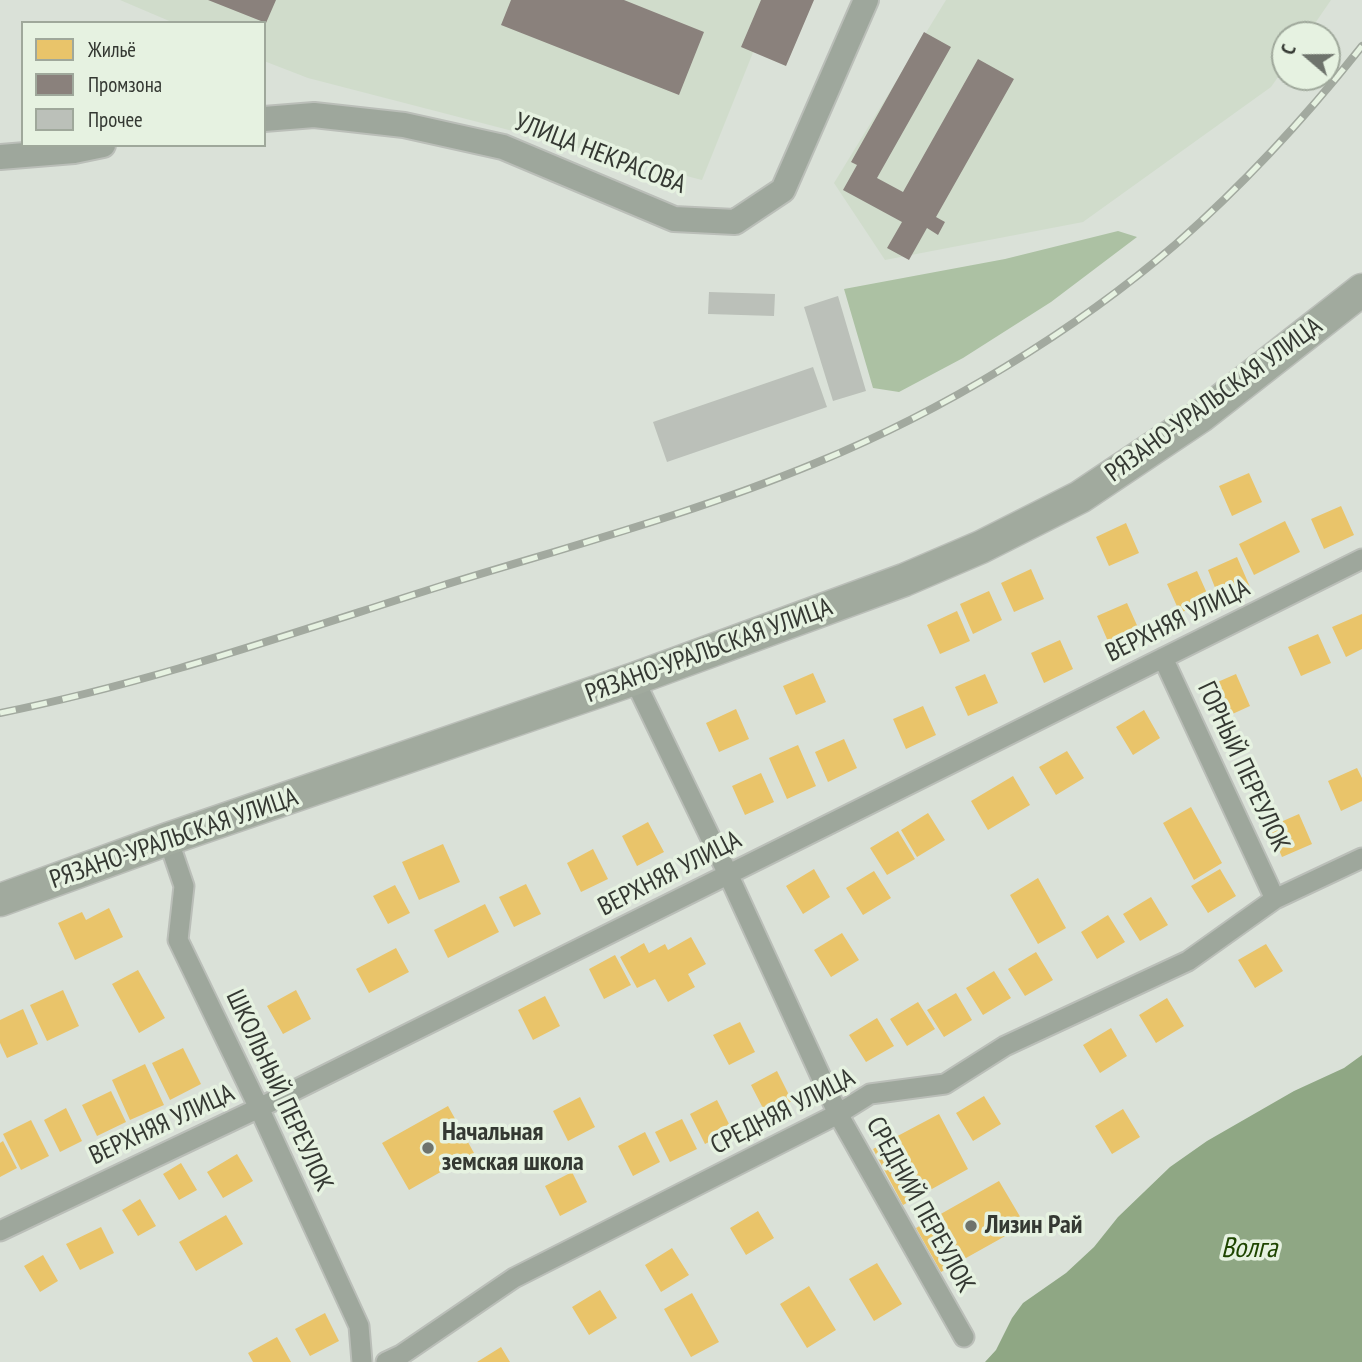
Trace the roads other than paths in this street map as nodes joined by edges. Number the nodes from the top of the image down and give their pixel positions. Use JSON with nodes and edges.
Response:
{"nodes":[{"id":1,"x":866,"y":0,"type":"edge"},
{"id":2,"x":266,"y":119,"type":"edge"},
{"id":3,"x":93,"y":147,"type":"edge"},
{"id":4,"x":0,"y":157,"type":"edge"},
{"id":5,"x":1362,"y":290,"type":"edge"},
{"id":6,"x":1362,"y":559,"type":"edge"},
{"id":7,"x":1163,"y":658,"type":"junction"},
{"id":8,"x":634,"y":679,"type":"junction"},
{"id":9,"x":168,"y":839,"type":"junction"},
{"id":10,"x":1362,"y":858,"type":"edge"},
{"id":11,"x":728,"y":874,"type":"junction"},
{"id":12,"x":1275,"y":899,"type":"junction"},
{"id":13,"x":0,"y":900,"type":"edge"},
{"id":14,"x":259,"y":1108,"type":"junction"},
{"id":15,"x":838,"y":1114,"type":"junction"},
{"id":16,"x":0,"y":1231,"type":"edge"},
{"id":17,"x":964,"y":1337,"type":"dead end"},
{"id":18,"x":362,"y":1362,"type":"edge"},
{"id":19,"x":386,"y":1362,"type":"edge"}],
"edges":[{"from":1,"to":2,"type":"street","name":"УЛИЦА НЕКРАСОВА"},
{"from":3,"to":4,"type":"street"},
{"from":5,"to":8,"type":"main road","name":"РЯЗАНО-УРАЛЬСКАЯ УЛИЦА"},
{"from":6,"to":7,"type":"street","name":"ВЕРХНЯЯ УЛИЦА"},
{"from":7,"to":11,"type":"street","name":"ВЕРХНЯЯ УЛИЦА"},
{"from":7,"to":12,"type":"street","name":"ГОРНЫЙ ПЕРЕУЛОК"},
{"from":8,"to":9,"type":"main road","name":"РЯЗАНО-УРАЛЬСКАЯ УЛИЦА"},
{"from":8,"to":11,"type":"street","name":"СРЕДНИЙ ПЕРЕУЛОК"},
{"from":9,"to":13,"type":"main road","name":"РЯЗАНО-УРАЛЬСКАЯ УЛИЦА"},
{"from":9,"to":14,"type":"street","name":"ШКОЛЬНЫЙ ПЕРЕУЛОК"},
{"from":10,"to":12,"type":"street","name":"СРЕДНЯЯ УЛИЦА"},
{"from":11,"to":14,"type":"street","name":"ВЕРХНЯЯ УЛИЦА"},
{"from":11,"to":15,"type":"street","name":"СРЕДНИЙ ПЕРЕУЛОК"},
{"from":12,"to":15,"type":"street","name":"СРЕДНЯЯ УЛИЦА"},
{"from":14,"to":16,"type":"street","name":"ВЕРХНЯЯ УЛИЦА"},
{"from":14,"to":18,"type":"street","name":"ШКОЛЬНЫЙ ПЕРЕУЛОК"},
{"from":15,"to":17,"type":"street","name":"СРЕДНИЙ ПЕРЕУЛОК"},
{"from":15,"to":19,"type":"street","name":"СРЕДНЯЯ УЛИЦА"}]}
